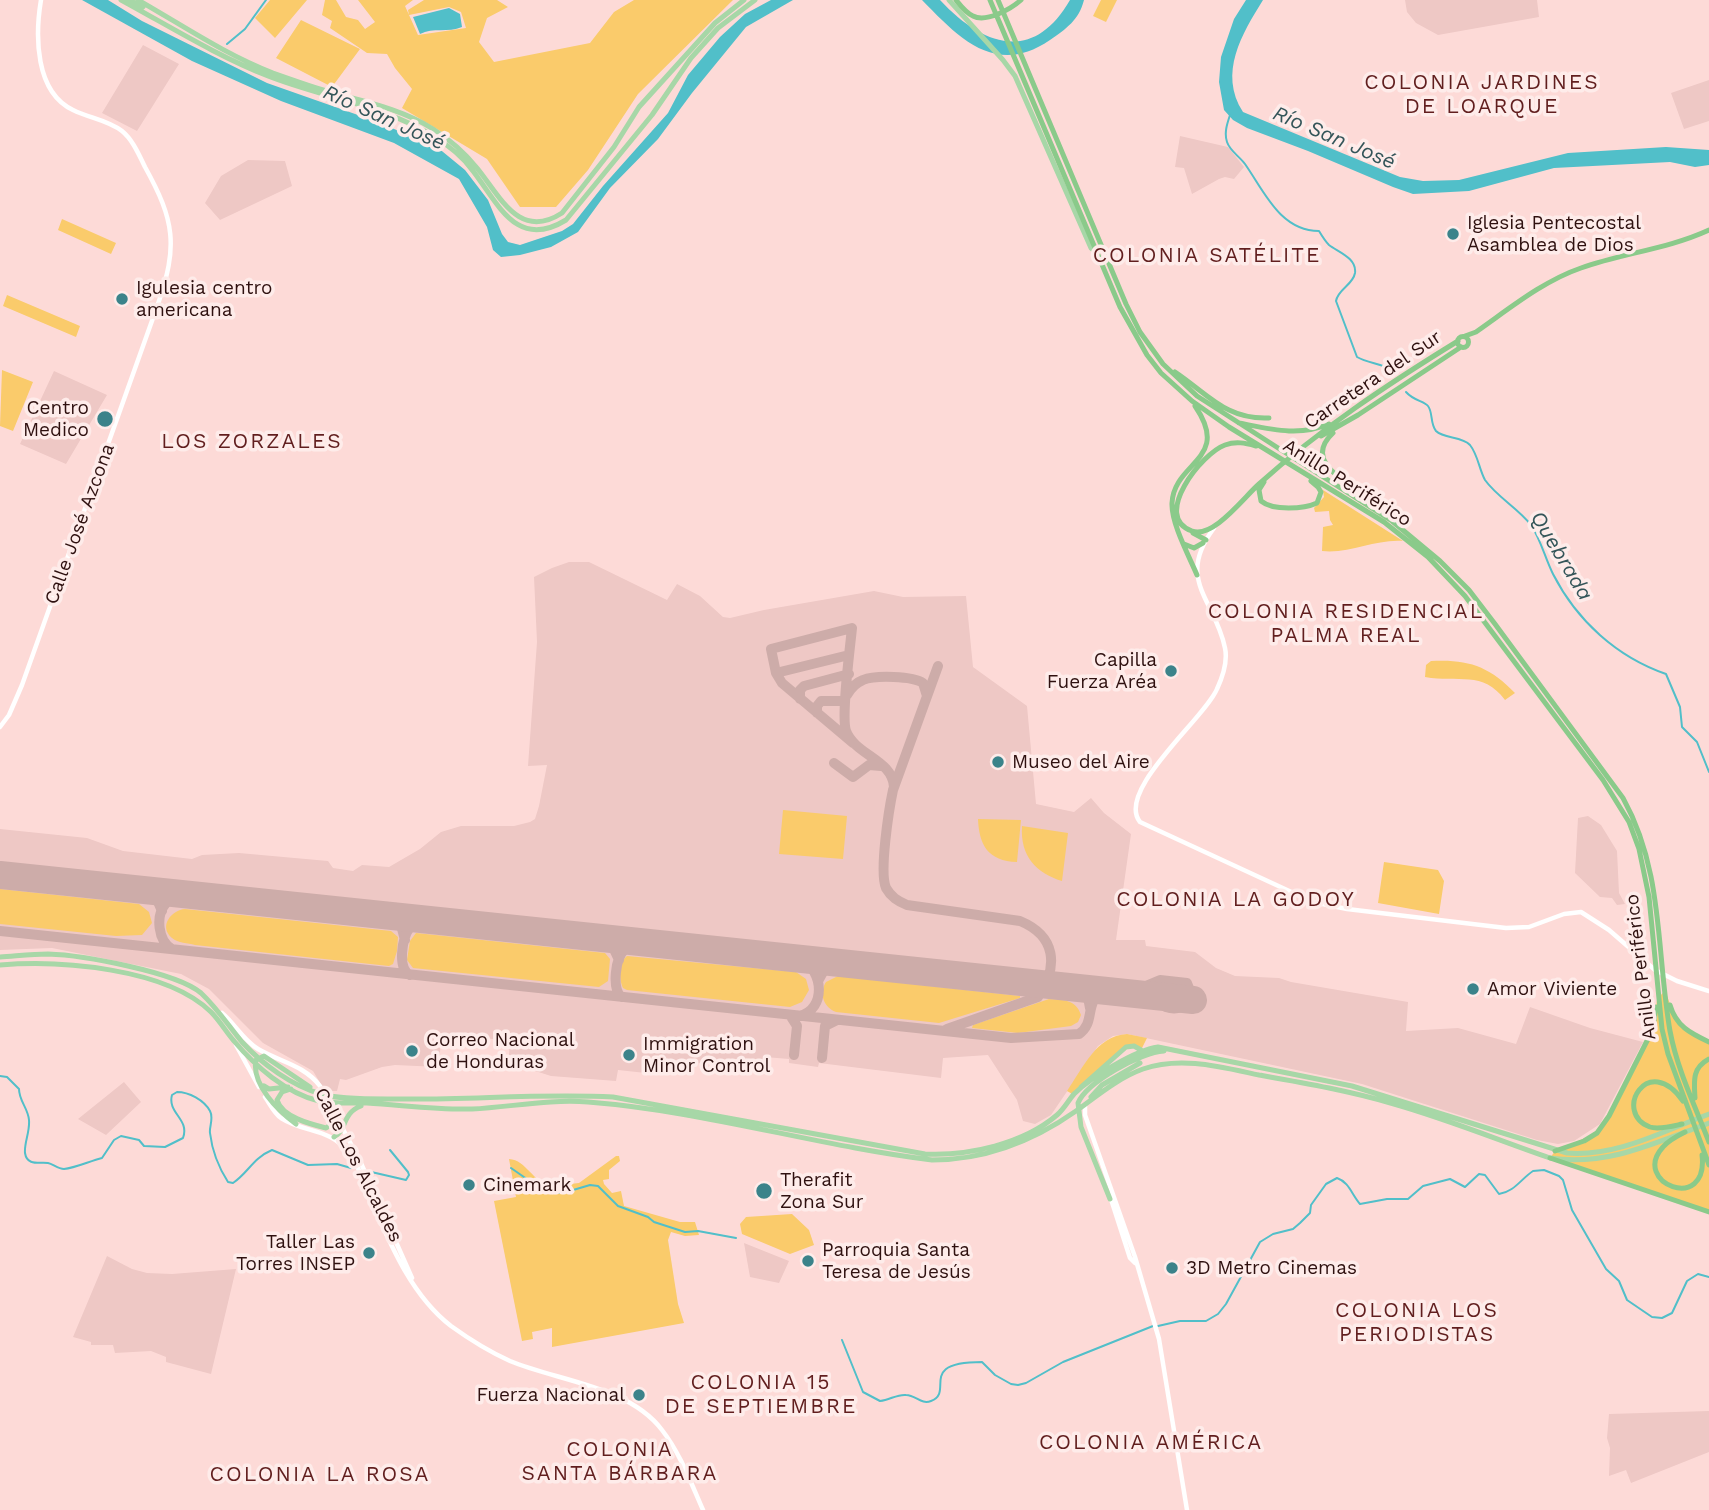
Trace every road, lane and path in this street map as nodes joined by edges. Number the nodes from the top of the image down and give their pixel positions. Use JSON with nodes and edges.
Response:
{"nodes":[{"id":1,"x":121,"y":0,"type":"edge"},
{"id":2,"x":130,"y":0,"type":"edge"},
{"id":3,"x":744,"y":0,"type":"edge"},
{"id":4,"x":755,"y":0,"type":"edge"},
{"id":5,"x":949,"y":0,"type":"edge"},
{"id":6,"x":956,"y":0,"type":"edge"},
{"id":7,"x":998,"y":0,"type":"edge"},
{"id":8,"x":1022,"y":0,"type":"edge"},
{"id":9,"x":41,"y":1,"type":"edge"},
{"id":10,"x":991,"y":2,"type":"edge"},
{"id":11,"x":141,"y":5,"type":"edge"},
{"id":12,"x":961,"y":13,"type":"junction"},
{"id":13,"x":155,"y":14,"type":"junction"},
{"id":14,"x":1030,"y":92,"type":"junction"},
{"id":15,"x":639,"y":107,"type":"junction"},
{"id":16,"x":634,"y":114,"type":"junction"},
{"id":17,"x":652,"y":116,"type":"junction"},
{"id":18,"x":646,"y":123,"type":"junction"},
{"id":19,"x":1709,"y":230,"type":"edge"},
{"id":20,"x":1467,"y":339,"type":"junction"},
{"id":21,"x":1460,"y":344,"type":"junction"},
{"id":22,"x":1163,"y":364,"type":"junction"},
{"id":23,"x":1192,"y":401,"type":"junction"},
{"id":24,"x":1358,"y":415,"type":"junction"},
{"id":25,"x":1269,"y":418,"type":"dead end"},
{"id":26,"x":1338,"y":419,"type":"junction"},
{"id":27,"x":1235,"y":422,"type":"junction"},
{"id":28,"x":1306,"y":445,"type":"junction"},
{"id":29,"x":1265,"y":449,"type":"junction"},
{"id":30,"x":1279,"y":454,"type":"junction"},
{"id":31,"x":1299,"y":467,"type":"junction"},
{"id":32,"x":1268,"y":475,"type":"junction"},
{"id":33,"x":1392,"y":521,"type":"junction"},
{"id":34,"x":1214,"y":527,"type":"junction"},
{"id":35,"x":1191,"y":531,"type":"junction"},
{"id":36,"x":1205,"y":541,"type":"junction"},
{"id":37,"x":1184,"y":544,"type":"junction"},
{"id":38,"x":1197,"y":575,"type":"junction"},
{"id":39,"x":0,"y":727,"type":"edge"},
{"id":40,"x":0,"y":957,"type":"edge"},
{"id":41,"x":0,"y":965,"type":"edge"},
{"id":42,"x":1665,"y":990,"type":"junction"},
{"id":43,"x":1709,"y":991,"type":"edge"},
{"id":44,"x":1657,"y":1000,"type":"junction"},
{"id":45,"x":220,"y":1012,"type":"junction"},
{"id":46,"x":234,"y":1041,"type":"junction"},
{"id":47,"x":1709,"y":1042,"type":"edge"},
{"id":48,"x":1141,"y":1050,"type":"dead end"},
{"id":49,"x":1168,"y":1051,"type":"junction"},
{"id":50,"x":1709,"y":1059,"type":"edge"},
{"id":51,"x":1140,"y":1063,"type":"dead end"},
{"id":52,"x":261,"y":1084,"type":"junction"},
{"id":53,"x":290,"y":1088,"type":"junction"},
{"id":54,"x":1079,"y":1090,"type":"junction"},
{"id":55,"x":320,"y":1094,"type":"junction"},
{"id":56,"x":333,"y":1099,"type":"junction"},
{"id":57,"x":1088,"y":1102,"type":"junction"},
{"id":58,"x":368,"y":1103,"type":"junction"},
{"id":59,"x":1697,"y":1108,"type":"junction"},
{"id":60,"x":1688,"y":1111,"type":"junction"},
{"id":61,"x":1073,"y":1113,"type":"junction"},
{"id":62,"x":1709,"y":1114,"type":"edge"},
{"id":63,"x":703,"y":1115,"type":"junction"},
{"id":64,"x":1709,"y":1123,"type":"edge"},
{"id":65,"x":296,"y":1124,"type":"junction"},
{"id":66,"x":1682,"y":1124,"type":"junction"},
{"id":67,"x":340,"y":1127,"type":"junction"},
{"id":68,"x":326,"y":1131,"type":"junction"},
{"id":69,"x":1685,"y":1132,"type":"junction"},
{"id":70,"x":334,"y":1138,"type":"junction"},
{"id":71,"x":1708,"y":1139,"type":"edge"},
{"id":72,"x":1700,"y":1142,"type":"junction"},
{"id":73,"x":1555,"y":1151,"type":"junction"},
{"id":74,"x":1550,"y":1158,"type":"junction"},
{"id":75,"x":1709,"y":1165,"type":"edge"},
{"id":76,"x":1111,"y":1199,"type":"junction"},
{"id":77,"x":1709,"y":1212,"type":"edge"},
{"id":78,"x":1135,"y":1264,"type":"junction"},
{"id":79,"x":413,"y":1283,"type":"junction"},
{"id":80,"x":703,"y":1510,"type":"edge"},
{"id":81,"x":1187,"y":1510,"type":"edge"}],
"edges":[{"from":1,"to":13,"type":"main road"},
{"from":2,"to":11,"type":"main road"},
{"from":3,"to":15,"type":"main road"},
{"from":4,"to":17,"type":"main road"},
{"from":5,"to":12,"type":"main road"},
{"from":6,"to":8,"type":"highway"},
{"from":7,"to":14,"type":"highway","name":"Anillo Periférico"},
{"from":8,"to":12,"type":"main road"},
{"from":9,"to":39,"type":"main road","name":"Calle José Azcona"},
{"from":10,"to":14,"type":"highway","name":"Anillo Periférico"},
{"from":11,"to":13,"type":"main road"},
{"from":11,"to":13,"type":"main road"},
{"from":12,"to":14,"type":"main road"},
{"from":13,"to":16,"type":"main road"},
{"from":13,"to":18,"type":"main road"},
{"from":14,"to":22,"type":"highway","name":"Anillo Periférico"},
{"from":14,"to":23,"type":"highway","name":"Anillo Periférico"},
{"from":15,"to":16,"type":"main road"},
{"from":15,"to":17,"type":"main road"},
{"from":16,"to":18,"type":"main road"},
{"from":17,"to":18,"type":"main road"},
{"from":19,"to":20,"type":"highway","name":"Carretera del Sur"},
{"from":20,"to":21,"type":"highway"},
{"from":20,"to":21,"type":"highway"},
{"from":21,"to":24,"type":"highway","name":"Carretera del Sur"},
{"from":21,"to":26,"type":"highway","name":"Carretera del Sur"},
{"from":22,"to":25,"type":"highway"},
{"from":22,"to":27,"type":"highway","name":"Anillo Periférico"},
{"from":23,"to":29,"type":"highway","name":"Anillo Periférico"},
{"from":23,"to":37,"type":"highway"},
{"from":24,"to":28,"type":"highway","name":"Carretera del Sur"},
{"from":24,"to":33,"type":"highway"},
{"from":26,"to":27,"type":"highway"},
{"from":26,"to":28,"type":"highway","name":"Carretera del Sur"},
{"from":27,"to":30,"type":"highway","name":"Anillo Periférico"},
{"from":28,"to":32,"type":"highway","name":"Carretera del Sur"},
{"from":29,"to":30,"type":"highway","name":"Anillo Periférico"},
{"from":29,"to":35,"type":"highway"},
{"from":30,"to":31,"type":"highway","name":"Anillo Periférico"},
{"from":30,"to":31,"type":"highway","name":"Anillo Periférico"},
{"from":31,"to":32,"type":"highway"},
{"from":31,"to":33,"type":"highway","name":"Anillo Periférico"},
{"from":31,"to":44,"type":"highway","name":"Anillo Periférico"},
{"from":32,"to":34,"type":"highway","name":"Carretera del Sur"},
{"from":33,"to":42,"type":"highway","name":"Anillo Periférico"},
{"from":34,"to":35,"type":"highway"},
{"from":34,"to":36,"type":"main road"},
{"from":35,"to":36,"type":"highway"},
{"from":36,"to":37,"type":"highway"},
{"from":36,"to":38,"type":"main road"},
{"from":37,"to":38,"type":"highway"},
{"from":38,"to":43,"type":"main road"},
{"from":40,"to":45,"type":"main road"},
{"from":41,"to":46,"type":"main road"},
{"from":42,"to":47,"type":"highway"},
{"from":42,"to":59,"type":"highway","name":"Anillo Periférico"},
{"from":44,"to":60,"type":"highway","name":"Anillo Periférico"},
{"from":44,"to":73,"type":"highway"},
{"from":45,"to":55,"type":"main road"},
{"from":45,"to":67,"type":"main road","name":"Calle Los Alcaldes"},
{"from":46,"to":53,"type":"main road"},
{"from":46,"to":65,"type":"main road","name":"Calle Los Alcaldes"},
{"from":48,"to":54,"type":"main road"},
{"from":49,"to":54,"type":"main road"},
{"from":49,"to":73,"type":"main road"},
{"from":49,"to":76,"type":"main road"},
{"from":50,"to":59,"type":"highway"},
{"from":51,"to":57,"type":"main road"},
{"from":52,"to":53,"type":"main road"},
{"from":52,"to":55,"type":"main road"},
{"from":52,"to":65,"type":"main road"},
{"from":53,"to":56,"type":"main road"},
{"from":53,"to":68,"type":"main road"},
{"from":54,"to":63,"type":"main road"},
{"from":55,"to":56,"type":"main road"},
{"from":56,"to":58,"type":"main road"},
{"from":56,"to":63,"type":"main road"},
{"from":57,"to":61,"type":"main road"},
{"from":57,"to":74,"type":"main road"},
{"from":57,"to":78,"type":"main road"},
{"from":58,"to":63,"type":"main road"},
{"from":58,"to":67,"type":"main road"},
{"from":59,"to":71,"type":"highway","name":"Anillo Periférico"},
{"from":60,"to":66,"type":"highway"},
{"from":60,"to":72,"type":"highway","name":"Anillo Periférico"},
{"from":61,"to":63,"type":"main road"},
{"from":61,"to":76,"type":"main road"},
{"from":62,"to":66,"type":"main road"},
{"from":64,"to":69,"type":"main road"},
{"from":65,"to":68,"type":"main road","name":"Calle Los Alcaldes"},
{"from":66,"to":73,"type":"main road"},
{"from":67,"to":68,"type":"main road"},
{"from":67,"to":70,"type":"main road"},
{"from":67,"to":79,"type":"main road","name":"Calle Los Alcaldes"},
{"from":68,"to":70,"type":"main road","name":"Calle Los Alcaldes"},
{"from":69,"to":72,"type":"highway"},
{"from":69,"to":74,"type":"main road"},
{"from":70,"to":79,"type":"main road","name":"Calle Los Alcaldes"},
{"from":72,"to":75,"type":"highway","name":"Anillo Periférico"},
{"from":74,"to":77,"type":"highway"},
{"from":76,"to":78,"type":"main road"},
{"from":78,"to":81,"type":"main road"},
{"from":79,"to":80,"type":"main road","name":"Calle Los Alcaldes"}]}
